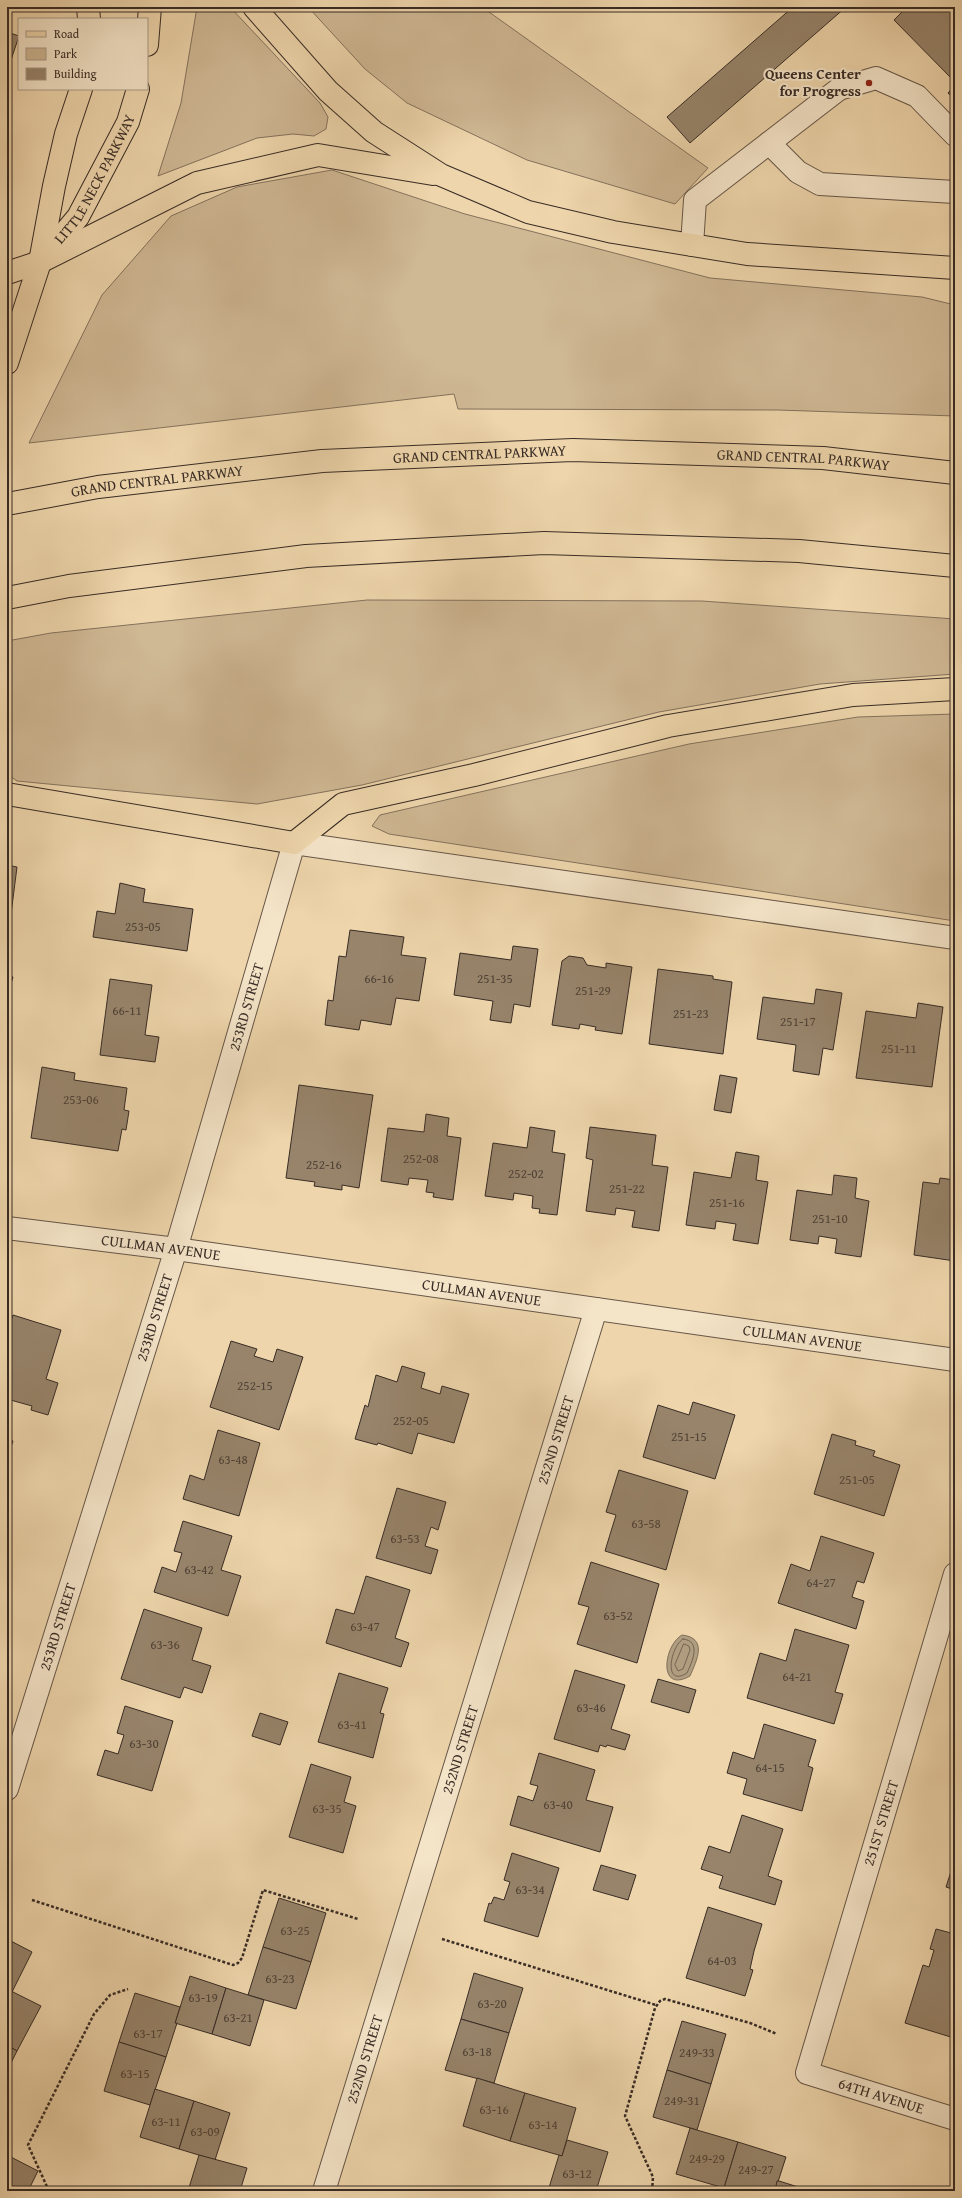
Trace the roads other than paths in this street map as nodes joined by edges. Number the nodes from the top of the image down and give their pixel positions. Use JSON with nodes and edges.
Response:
{"nodes":[{"id":1,"x":88,"y":7,"type":"edge"},
{"id":2,"x":150,"y":7,"type":"edge"},
{"id":3,"x":254,"y":7,"type":"edge"},
{"id":4,"x":89,"y":18,"type":"edge"},
{"id":5,"x":148,"y":33,"type":"edge"},
{"id":6,"x":81,"y":90,"type":"edge"},
{"id":7,"x":138,"y":90,"type":"edge"},
{"id":8,"x":955,"y":136,"type":"edge"},
{"id":9,"x":769,"y":143,"type":"junction"},
{"id":10,"x":441,"y":175,"type":"junction"},
{"id":11,"x":955,"y":192,"type":"edge"},
{"id":12,"x":692,"y":245,"type":"junction"},
{"id":13,"x":40,"y":262,"type":"junction"},
{"id":14,"x":955,"y":268,"type":"edge"},
{"id":15,"x":7,"y":273,"type":"edge"},
{"id":16,"x":7,"y":363,"type":"edge"},
{"id":17,"x":955,"y":473,"type":"edge"},
{"id":18,"x":7,"y":504,"type":"edge"},
{"id":19,"x":955,"y":566,"type":"edge"},
{"id":20,"x":7,"y":598,"type":"edge"},
{"id":21,"x":955,"y":689,"type":"edge"},
{"id":22,"x":7,"y":794,"type":"edge"},
{"id":23,"x":294,"y":843,"type":"junction"},
{"id":24,"x":955,"y":938,"type":"edge"},
{"id":25,"x":7,"y":1228,"type":"edge"},
{"id":26,"x":176,"y":1249,"type":"junction"},
{"id":27,"x":596,"y":1309,"type":"junction"},
{"id":28,"x":955,"y":1360,"type":"edge"},
{"id":29,"x":955,"y":1574,"type":"edge"},
{"id":30,"x":7,"y":1789,"type":"edge"},
{"id":31,"x":807,"y":2073,"type":"joint"},
{"id":32,"x":955,"y":2119,"type":"edge"},
{"id":33,"x":324,"y":2191,"type":"edge"}],
"edges":[{"from":1,"to":4,"type":"main road"},
{"from":2,"to":5,"type":"main road"},
{"from":3,"to":10,"type":"main road"},
{"from":6,"to":13,"type":"main road","name":"LITTLE NECK PARKWAY"},
{"from":7,"to":13,"type":"main road","name":"LITTLE NECK PARKWAY"},
{"from":8,"to":9,"type":"street"},
{"from":9,"to":11,"type":"street"},
{"from":9,"to":12,"type":"street"},
{"from":10,"to":12,"type":"main road"},
{"from":10,"to":13,"type":"main road"},
{"from":12,"to":14,"type":"main road"},
{"from":13,"to":15,"type":"main road"},
{"from":13,"to":16,"type":"main road","name":"LITTLE NECK PARKWAY"},
{"from":17,"to":18,"type":"main road","name":"GRAND CENTRAL PARKWAY"},
{"from":19,"to":20,"type":"main road"},
{"from":21,"to":23,"type":"main road"},
{"from":22,"to":23,"type":"main road"},
{"from":23,"to":24,"type":"street"},
{"from":23,"to":26,"type":"street","name":"253RD STREET"},
{"from":25,"to":26,"type":"street","name":"CULLMAN AVENUE"},
{"from":26,"to":27,"type":"street","name":"CULLMAN AVENUE"},
{"from":26,"to":30,"type":"street","name":"253RD STREET"},
{"from":27,"to":28,"type":"street","name":"CULLMAN AVENUE"},
{"from":27,"to":33,"type":"street","name":"252ND STREET"},
{"from":29,"to":31,"type":"street","name":"251ST STREET"},
{"from":31,"to":32,"type":"street","name":"64TH AVENUE"}]}
